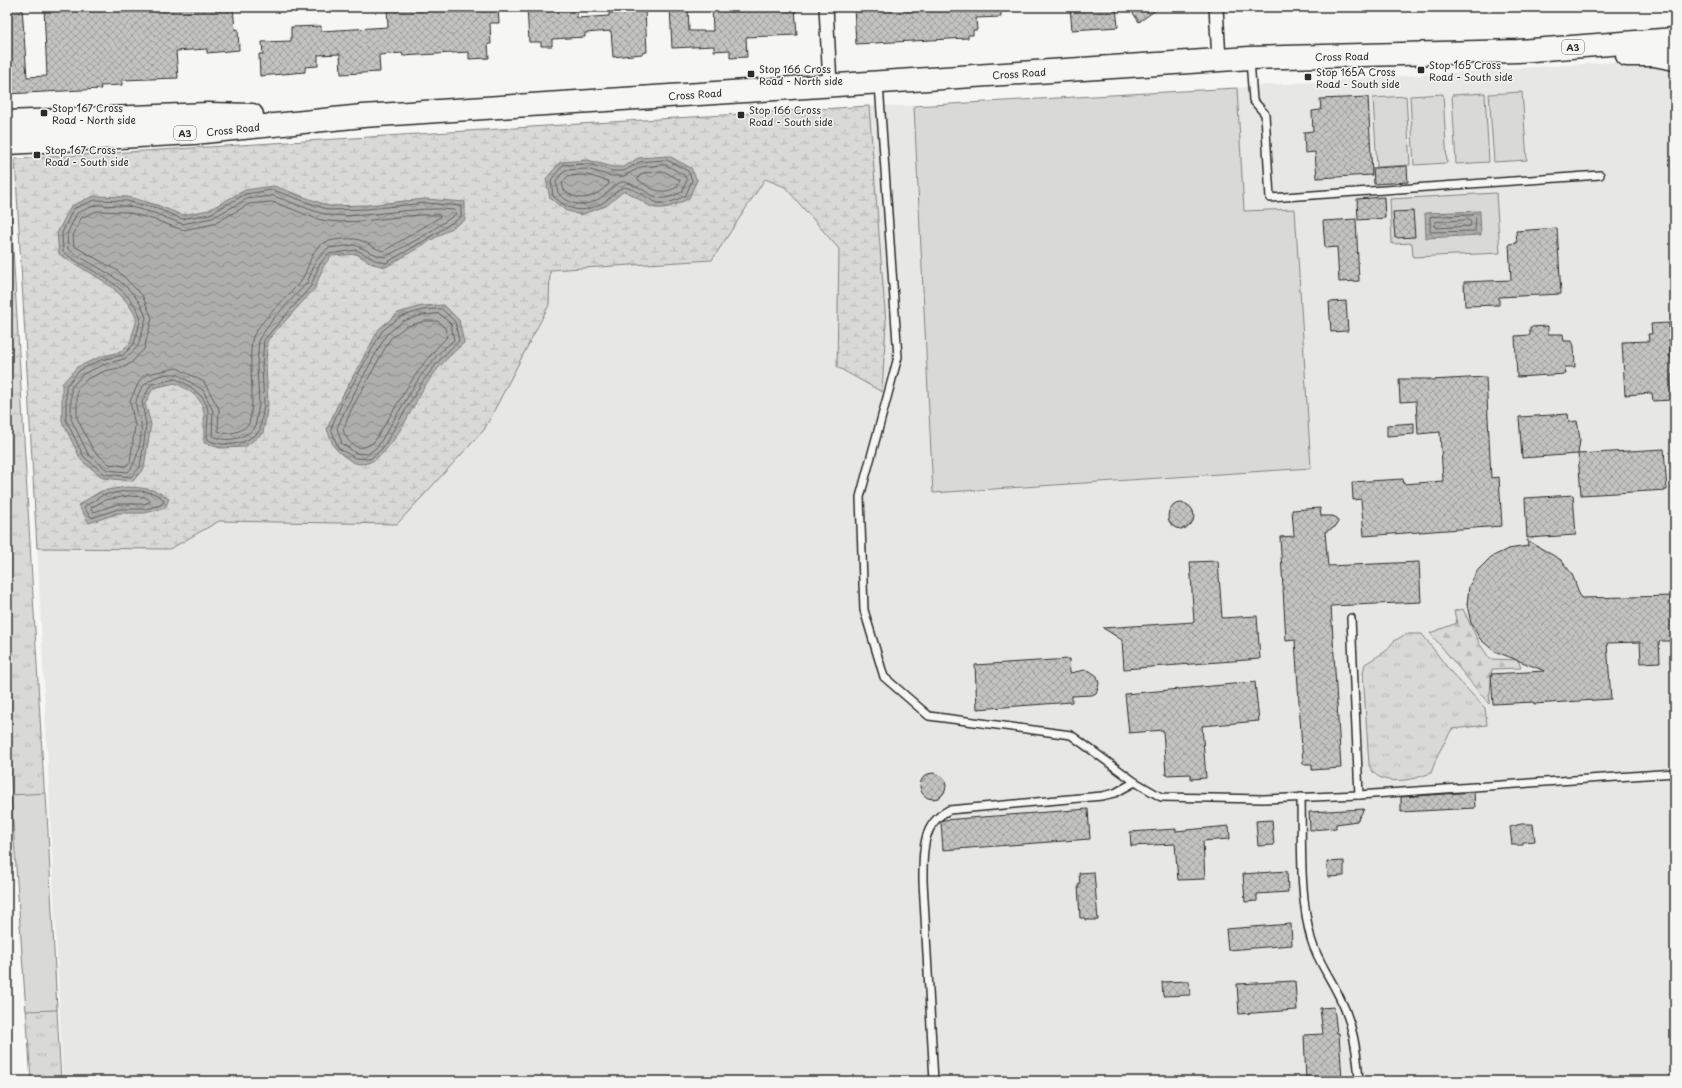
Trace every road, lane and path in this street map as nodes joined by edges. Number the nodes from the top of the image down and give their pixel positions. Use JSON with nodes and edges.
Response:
{"nodes":[{"id":1,"x":826,"y":7,"type":"edge"},
{"id":2,"x":1216,"y":7,"type":"edge"},
{"id":3,"x":1675,"y":39,"type":"edge"},
{"id":4,"x":1518,"y":51,"type":"junction"},
{"id":5,"x":1250,"y":58,"type":"junction"},
{"id":6,"x":1675,"y":59,"type":"edge"},
{"id":7,"x":1219,"y":60,"type":"junction"},
{"id":8,"x":879,"y":82,"type":"junction"},
{"id":9,"x":830,"y":85,"type":"junction"},
{"id":10,"x":363,"y":116,"type":"junction"},
{"id":11,"x":7,"y":122,"type":"edge"},
{"id":12,"x":7,"y":143,"type":"edge"},
{"id":13,"x":1600,"y":175,"type":"dead end"},
{"id":14,"x":1351,"y":618,"type":"dead end"},
{"id":15,"x":1675,"y":773,"type":"edge"},
{"id":16,"x":1135,"y":782,"type":"junction"},
{"id":17,"x":1359,"y":795,"type":"junction"},
{"id":18,"x":1301,"y":797,"type":"junction"},
{"id":19,"x":934,"y":1081,"type":"edge"},
{"id":20,"x":1359,"y":1081,"type":"edge"}],
"edges":[{"from":1,"to":9,"type":"street"},
{"from":2,"to":7,"type":"street"},
{"from":3,"to":4,"type":"highway","name":"Cross Road","number":"A3"},
{"from":4,"to":5,"type":"highway","name":"Cross Road","number":"A3"},
{"from":4,"to":6,"type":"highway"},
{"from":5,"to":7,"type":"highway","name":"Cross Road","number":"A3"},
{"from":5,"to":13,"type":"lane"},
{"from":7,"to":8,"type":"highway","name":"Cross Road","number":"A3"},
{"from":8,"to":9,"type":"highway","name":"Cross Road","number":"A3"},
{"from":8,"to":16,"type":"lane"},
{"from":9,"to":10,"type":"highway","name":"Cross Road","number":"A3"},
{"from":10,"to":11,"type":"highway","name":"Cross Road","number":"A3"},
{"from":10,"to":12,"type":"highway","name":"Cross Road","number":"A3"},
{"from":14,"to":17,"type":"lane"},
{"from":15,"to":17,"type":"lane"},
{"from":16,"to":18,"type":"lane"},
{"from":16,"to":19,"type":"lane"},
{"from":17,"to":18,"type":"lane"},
{"from":18,"to":20,"type":"lane"}]}
